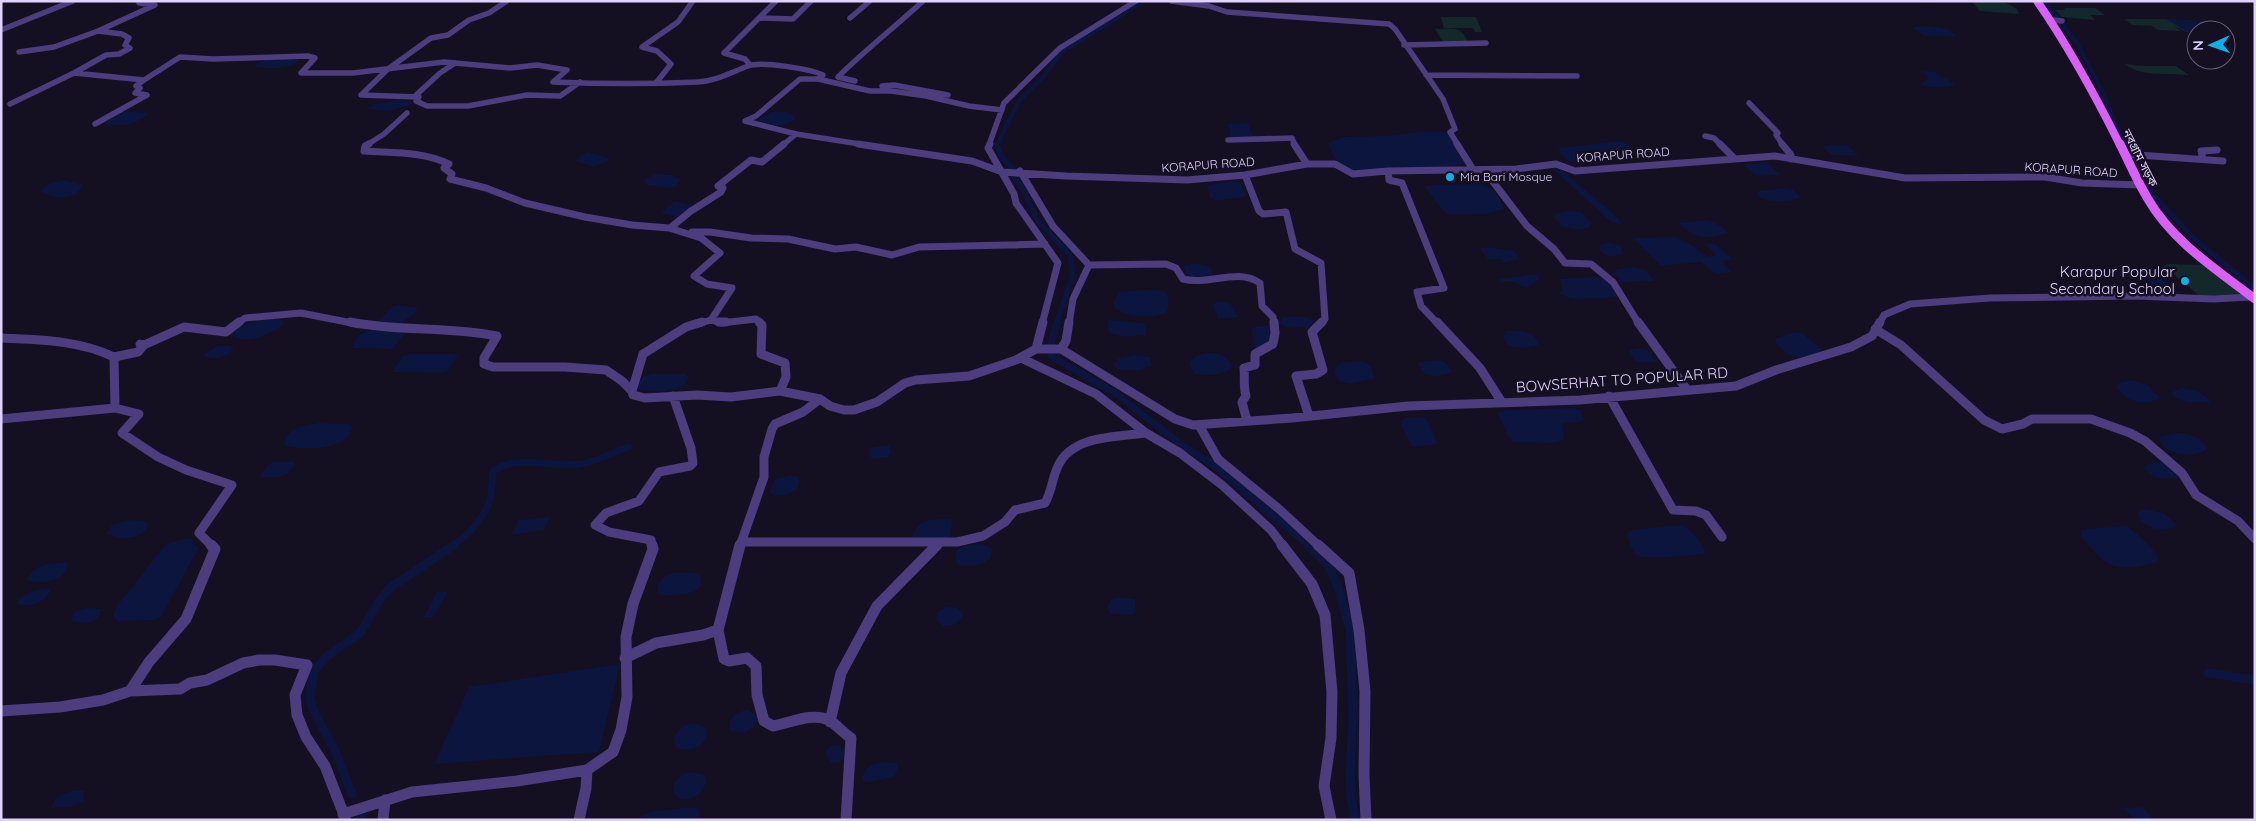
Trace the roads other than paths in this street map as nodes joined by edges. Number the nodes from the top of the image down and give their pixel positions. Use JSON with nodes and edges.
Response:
{"nodes":[{"id":1,"x":138,"y":1,"type":"edge"},
{"id":2,"x":507,"y":1,"type":"edge"},
{"id":3,"x":693,"y":1,"type":"edge"},
{"id":4,"x":776,"y":1,"type":"edge"},
{"id":5,"x":811,"y":1,"type":"edge"},
{"id":6,"x":870,"y":1,"type":"edge"},
{"id":7,"x":923,"y":1,"type":"edge"},
{"id":8,"x":1136,"y":1,"type":"edge"},
{"id":9,"x":1171,"y":1,"type":"edge"},
{"id":10,"x":2037,"y":1,"type":"edge"},
{"id":11,"x":69,"y":2,"type":"edge"},
{"id":12,"x":759,"y":18,"type":"junction"},
{"id":13,"x":850,"y":18,"type":"dead end"},
{"id":14,"x":2062,"y":21,"type":"dead end"},
{"id":15,"x":2052,"y":23,"type":"junction"},
{"id":16,"x":1,"y":30,"type":"edge"},
{"id":17,"x":98,"y":31,"type":"junction"},
{"id":18,"x":1486,"y":43,"type":"dead end"},
{"id":19,"x":1404,"y":45,"type":"junction"},
{"id":20,"x":19,"y":52,"type":"dead end"},
{"id":21,"x":455,"y":63,"type":"junction"},
{"id":22,"x":750,"y":65,"type":"junction"},
{"id":23,"x":388,"y":69,"type":"junction"},
{"id":24,"x":74,"y":73,"type":"junction"},
{"id":25,"x":1426,"y":75,"type":"junction"},
{"id":26,"x":1577,"y":76,"type":"dead end"},
{"id":27,"x":818,"y":79,"type":"junction"},
{"id":28,"x":144,"y":80,"type":"junction"},
{"id":29,"x":580,"y":82,"type":"junction"},
{"id":30,"x":656,"y":83,"type":"junction"},
{"id":31,"x":414,"y":96,"type":"junction"},
{"id":32,"x":1749,"y":103,"type":"dead end"},
{"id":33,"x":10,"y":104,"type":"dead end"},
{"id":34,"x":1003,"y":107,"type":"junction"},
{"id":35,"x":407,"y":113,"type":"dead end"},
{"id":36,"x":95,"y":124,"type":"dead end"},
{"id":37,"x":796,"y":134,"type":"junction"},
{"id":38,"x":1705,"y":136,"type":"dead end"},
{"id":39,"x":1228,"y":140,"type":"dead end"},
{"id":40,"x":2217,"y":150,"type":"dead end"},
{"id":41,"x":2124,"y":154,"type":"junction"},
{"id":42,"x":1734,"y":158,"type":"junction"},
{"id":43,"x":1791,"y":159,"type":"junction"},
{"id":44,"x":2203,"y":159,"type":"junction"},
{"id":45,"x":2223,"y":161,"type":"dead end"},
{"id":46,"x":1307,"y":164,"type":"junction"},
{"id":47,"x":1484,"y":170,"type":"junction"},
{"id":48,"x":1015,"y":171,"type":"junction"},
{"id":49,"x":1388,"y":171,"type":"junction"},
{"id":50,"x":1474,"y":171,"type":"junction"},
{"id":51,"x":1002,"y":172,"type":"junction"},
{"id":52,"x":1245,"y":175,"type":"junction"},
{"id":53,"x":2140,"y":185,"type":"junction"},
{"id":54,"x":670,"y":228,"type":"junction"},
{"id":55,"x":680,"y":232,"type":"junction"},
{"id":56,"x":1045,"y":244,"type":"junction"},
{"id":57,"x":1089,"y":265,"type":"junction"},
{"id":58,"x":2253,"y":298,"type":"edge"},
{"id":59,"x":711,"y":320,"type":"junction"},
{"id":60,"x":1875,"y":329,"type":"junction"},
{"id":61,"x":1,"y":338,"type":"edge"},
{"id":62,"x":1038,"y":349,"type":"junction"},
{"id":63,"x":1061,"y":349,"type":"junction"},
{"id":64,"x":1052,"y":350,"type":"joint"},
{"id":65,"x":114,"y":357,"type":"junction"},
{"id":66,"x":1021,"y":358,"type":"junction"},
{"id":67,"x":1687,"y":390,"type":"junction"},
{"id":68,"x":632,"y":391,"type":"junction"},
{"id":69,"x":780,"y":391,"type":"junction"},
{"id":70,"x":673,"y":396,"type":"junction"},
{"id":71,"x":1609,"y":396,"type":"junction"},
{"id":72,"x":820,"y":399,"type":"junction"},
{"id":73,"x":1501,"y":401,"type":"junction"},
{"id":74,"x":116,"y":408,"type":"junction"},
{"id":75,"x":1309,"y":416,"type":"junction"},
{"id":76,"x":1,"y":419,"type":"edge"},
{"id":77,"x":1248,"y":421,"type":"junction"},
{"id":78,"x":1199,"y":425,"type":"junction"},
{"id":79,"x":1146,"y":433,"type":"junction"},
{"id":80,"x":1722,"y":537,"type":"dead end"},
{"id":81,"x":2255,"y":539,"type":"edge"},
{"id":82,"x":741,"y":542,"type":"junction"},
{"id":83,"x":940,"y":542,"type":"junction"},
{"id":84,"x":718,"y":630,"type":"junction"},
{"id":85,"x":625,"y":658,"type":"junction"},
{"id":86,"x":130,"y":691,"type":"junction"},
{"id":87,"x":1,"y":711,"type":"edge"},
{"id":88,"x":830,"y":722,"type":"junction"},
{"id":89,"x":587,"y":770,"type":"junction"},
{"id":90,"x":385,"y":800,"type":"junction"},
{"id":91,"x":344,"y":817,"type":"edge"},
{"id":92,"x":383,"y":820,"type":"edge"},
{"id":93,"x":579,"y":820,"type":"edge"},
{"id":94,"x":846,"y":820,"type":"edge"},
{"id":95,"x":1331,"y":820,"type":"edge"},
{"id":96,"x":1366,"y":820,"type":"edge"}],
"edges":[{"from":1,"to":17,"type":"street"},
{"from":2,"to":23,"type":"street"},
{"from":3,"to":30,"type":"street"},
{"from":4,"to":12,"type":"street"},
{"from":5,"to":12,"type":"street"},
{"from":6,"to":13,"type":"street"},
{"from":7,"to":34,"type":"street"},
{"from":8,"to":34,"type":"street"},
{"from":9,"to":19,"type":"street"},
{"from":10,"to":15,"type":"main road","name":"নবগ্রাম সড়ক"},
{"from":11,"to":16,"type":"street"},
{"from":12,"to":22,"type":"street"},
{"from":14,"to":15,"type":"street"},
{"from":15,"to":41,"type":"main road","name":"নবগ্রাম সড়ক"},
{"from":17,"to":20,"type":"street"},
{"from":17,"to":24,"type":"street"},
{"from":18,"to":19,"type":"street"},
{"from":19,"to":25,"type":"street"},
{"from":21,"to":23,"type":"street"},
{"from":21,"to":29,"type":"street"},
{"from":21,"to":31,"type":"street"},
{"from":22,"to":27,"type":"street"},
{"from":22,"to":30,"type":"street"},
{"from":23,"to":28,"type":"street"},
{"from":23,"to":31,"type":"street"},
{"from":24,"to":28,"type":"street"},
{"from":24,"to":33,"type":"street"},
{"from":25,"to":26,"type":"street"},
{"from":25,"to":50,"type":"street"},
{"from":27,"to":34,"type":"street"},
{"from":27,"to":37,"type":"street"},
{"from":28,"to":36,"type":"street"},
{"from":29,"to":30,"type":"street"},
{"from":29,"to":31,"type":"street"},
{"from":32,"to":43,"type":"street"},
{"from":34,"to":51,"type":"street"},
{"from":35,"to":54,"type":"street"},
{"from":37,"to":51,"type":"street"},
{"from":37,"to":54,"type":"street"},
{"from":38,"to":42,"type":"street"},
{"from":39,"to":46,"type":"street"},
{"from":40,"to":44,"type":"street"},
{"from":41,"to":44,"type":"street"},
{"from":41,"to":53,"type":"main road","name":"নবগ্রাম সড়ক"},
{"from":42,"to":43,"type":"street","name":"KORAPUR ROAD"},
{"from":42,"to":47,"type":"street","name":"KORAPUR ROAD"},
{"from":43,"to":53,"type":"street","name":"KORAPUR ROAD"},
{"from":44,"to":45,"type":"street"},
{"from":46,"to":49,"type":"street","name":"KORAPUR ROAD"},
{"from":46,"to":52,"type":"street","name":"KORAPUR ROAD"},
{"from":47,"to":50,"type":"street","name":"KORAPUR ROAD"},
{"from":47,"to":67,"type":"street"},
{"from":48,"to":51,"type":"street","name":"KORAPUR ROAD"},
{"from":48,"to":52,"type":"street","name":"KORAPUR ROAD"},
{"from":48,"to":57,"type":"street"},
{"from":49,"to":50,"type":"street","name":"KORAPUR ROAD"},
{"from":49,"to":73,"type":"street"},
{"from":51,"to":56,"type":"street"},
{"from":52,"to":75,"type":"street"},
{"from":53,"to":58,"type":"main road","name":"নবগ্রাম সড়ক"},
{"from":54,"to":55,"type":"street"},
{"from":55,"to":56,"type":"street"},
{"from":55,"to":59,"type":"street"},
{"from":56,"to":62,"type":"street"},
{"from":57,"to":63,"type":"street"},
{"from":57,"to":77,"type":"street"},
{"from":58,"to":60,"type":"street","name":"BOWSERHAT TO POPULAR RD"},
{"from":59,"to":68,"type":"street"},
{"from":59,"to":69,"type":"street"},
{"from":60,"to":67,"type":"street","name":"BOWSERHAT TO POPULAR RD"},
{"from":60,"to":81,"type":"street"},
{"from":61,"to":65,"type":"street"},
{"from":62,"to":64,"type":"street"},
{"from":62,"to":66,"type":"street"},
{"from":63,"to":64,"type":"street"},
{"from":63,"to":78,"type":"street","name":"BOWSERHAT TO POPULAR RD"},
{"from":65,"to":68,"type":"street"},
{"from":65,"to":74,"type":"street"},
{"from":66,"to":72,"type":"street"},
{"from":66,"to":79,"type":"street"},
{"from":67,"to":71,"type":"street","name":"BOWSERHAT TO POPULAR RD"},
{"from":68,"to":70,"type":"street"},
{"from":69,"to":70,"type":"street"},
{"from":69,"to":72,"type":"street"},
{"from":70,"to":85,"type":"street"},
{"from":71,"to":73,"type":"street","name":"BOWSERHAT TO POPULAR RD"},
{"from":71,"to":80,"type":"street"},
{"from":72,"to":82,"type":"street"},
{"from":73,"to":75,"type":"street","name":"BOWSERHAT TO POPULAR RD"},
{"from":74,"to":76,"type":"street"},
{"from":74,"to":86,"type":"street"},
{"from":75,"to":77,"type":"street","name":"BOWSERHAT TO POPULAR RD"},
{"from":77,"to":78,"type":"street","name":"BOWSERHAT TO POPULAR RD"},
{"from":78,"to":96,"type":"street"},
{"from":79,"to":83,"type":"street"},
{"from":79,"to":95,"type":"street"},
{"from":82,"to":83,"type":"street"},
{"from":82,"to":84,"type":"street"},
{"from":83,"to":88,"type":"street"},
{"from":84,"to":85,"type":"street"},
{"from":84,"to":88,"type":"street"},
{"from":85,"to":89,"type":"street"},
{"from":86,"to":87,"type":"street"},
{"from":86,"to":91,"type":"street"},
{"from":88,"to":94,"type":"street"},
{"from":89,"to":90,"type":"street"},
{"from":89,"to":93,"type":"street"},
{"from":90,"to":91,"type":"street"},
{"from":90,"to":92,"type":"street"}]}
